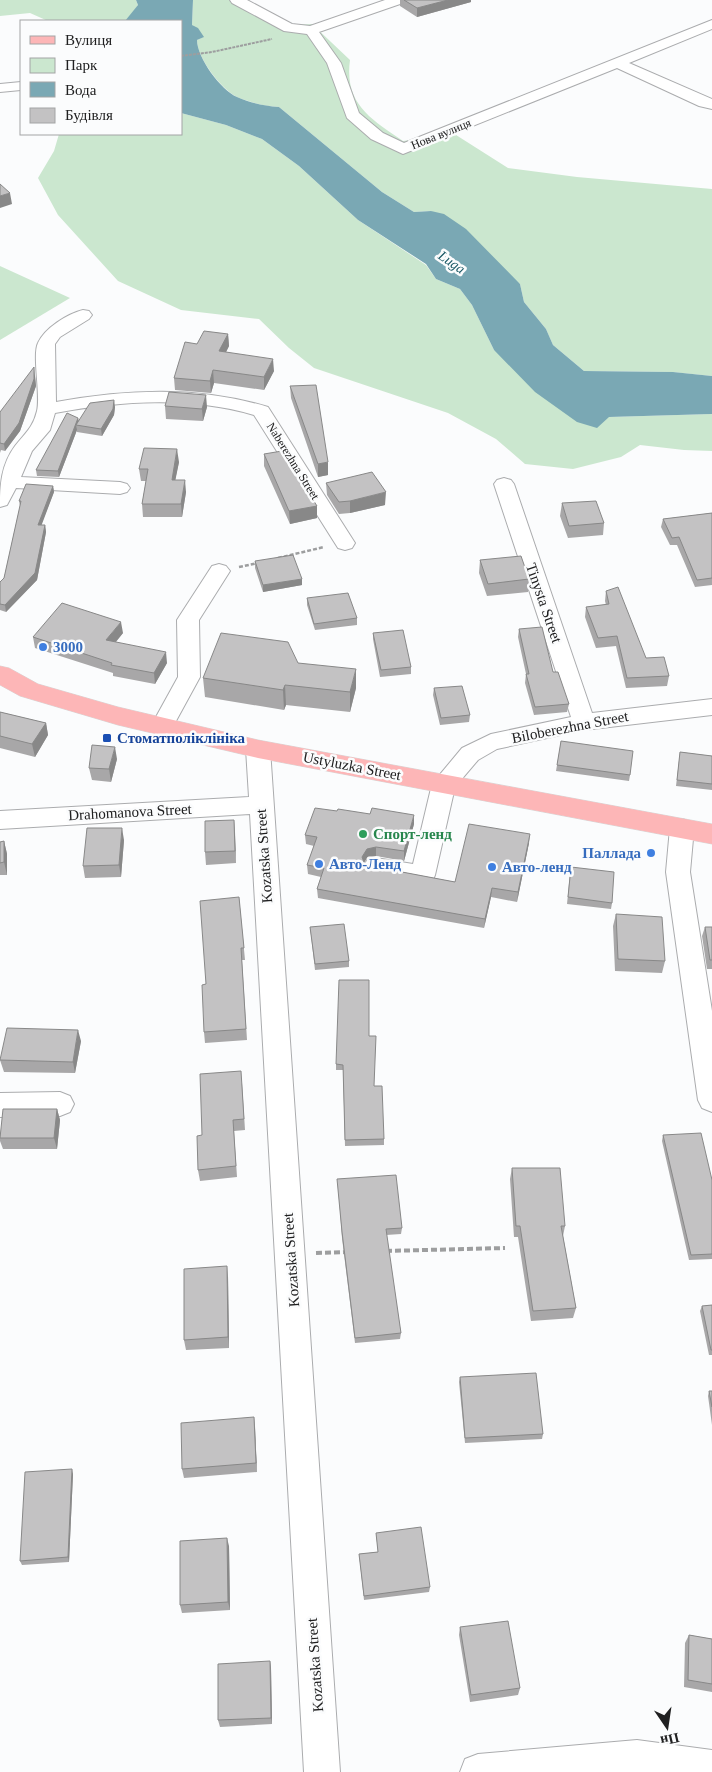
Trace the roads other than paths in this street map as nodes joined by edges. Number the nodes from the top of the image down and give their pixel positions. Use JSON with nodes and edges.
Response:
{"nodes":[{"id":1,"x":237,"y":0,"type":"edge"},
{"id":2,"x":398,"y":0,"type":"edge"},
{"id":3,"x":712,"y":24,"type":"edge"},
{"id":4,"x":312,"y":30,"type":"junction"},
{"id":5,"x":616,"y":62,"type":"junction"},
{"id":6,"x":20,"y":86,"type":"edge"},
{"id":7,"x":0,"y":88,"type":"edge"},
{"id":8,"x":712,"y":104,"type":"edge"},
{"id":9,"x":84,"y":315,"type":"dead end"},
{"id":10,"x":47,"y":410,"type":"junction"},
{"id":11,"x":8,"y":482,"type":"junction"},
{"id":12,"x":504,"y":484,"type":"dead end"},
{"id":13,"x":120,"y":488,"type":"dead end"},
{"id":14,"x":0,"y":501,"type":"edge"},
{"id":15,"x":345,"y":543,"type":"road end"},
{"id":16,"x":219,"y":571,"type":"road end"},
{"id":17,"x":0,"y":674,"type":"edge"},
{"id":18,"x":712,"y":707,"type":"edge"},
{"id":19,"x":584,"y":722,"type":"junction"},
{"id":20,"x":162,"y":726,"type":"junction"},
{"id":21,"x":258,"y":749,"type":"junction"},
{"id":22,"x":444,"y":784,"type":"junction"},
{"id":23,"x":260,"y":804,"type":"junction"},
{"id":24,"x":0,"y":820,"type":"edge"},
{"id":25,"x":682,"y":828,"type":"junction"},
{"id":26,"x":712,"y":834,"type":"edge"},
{"id":27,"x":376,"y":868,"type":"edge"},
{"id":28,"x":712,"y":1100,"type":"edge"},
{"id":29,"x":60,"y":1104,"type":"dead end"},
{"id":30,"x":0,"y":1105,"type":"edge"},
{"id":31,"x":712,"y":1768,"type":"edge"},
{"id":32,"x":322,"y":1772,"type":"edge"},
{"id":33,"x":478,"y":1772,"type":"edge"}],
"edges":[{"from":1,"to":4,"type":"street"},
{"from":2,"to":4,"type":"street"},
{"from":3,"to":5,"type":"street","name":"Нова вулиця"},
{"from":4,"to":5,"type":"street","name":"Нова вулиця"},
{"from":5,"to":8,"type":"street"},
{"from":6,"to":7,"type":"street"},
{"from":9,"to":10,"type":"street"},
{"from":10,"to":11,"type":"street"},
{"from":10,"to":15,"type":"street","name":"Naberezhna Street"},
{"from":11,"to":13,"type":"street"},
{"from":11,"to":14,"type":"street"},
{"from":12,"to":19,"type":"street","name":"Tinysta Street"},
{"from":16,"to":20,"type":"street"},
{"from":17,"to":20,"type":"main road","name":"Ustyluzka Street"},
{"from":18,"to":19,"type":"street","name":"Biloberezhna Street"},
{"from":19,"to":22,"type":"street","name":"Biloberezhna Street"},
{"from":20,"to":21,"type":"main road","name":"Ustyluzka Street"},
{"from":21,"to":22,"type":"main road","name":"Ustyluzka Street"},
{"from":21,"to":23,"type":"street","name":"Kozatska Street"},
{"from":22,"to":25,"type":"main road","name":"Ustyluzka Street"},
{"from":22,"to":27,"type":"street"},
{"from":23,"to":24,"type":"street","name":"Drahomanova Street"},
{"from":23,"to":32,"type":"street","name":"Kozatska Street"},
{"from":25,"to":26,"type":"main road","name":"Ustyluzka Street"},
{"from":25,"to":28,"type":"street"},
{"from":29,"to":30,"type":"street"},
{"from":31,"to":33,"type":"street"}]}
